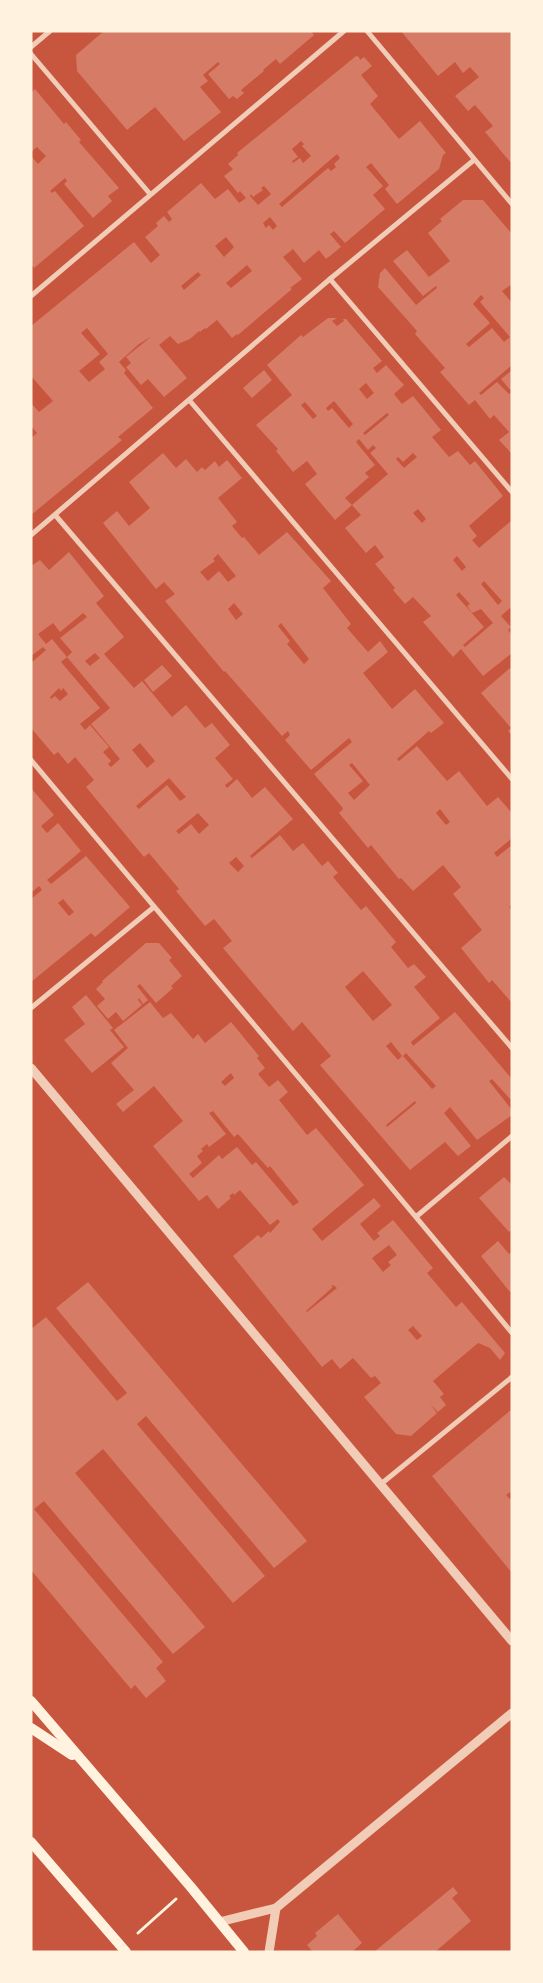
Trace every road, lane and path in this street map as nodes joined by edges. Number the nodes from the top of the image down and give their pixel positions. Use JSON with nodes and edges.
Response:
{"nodes":[{"id":1,"x":50,"y":31,"type":"edge"},
{"id":2,"x":344,"y":31,"type":"edge"},
{"id":3,"x":367,"y":31,"type":"edge"},
{"id":4,"x":31,"y":47,"type":"edge"},
{"id":5,"x":31,"y":54,"type":"edge"},
{"id":6,"x":474,"y":160,"type":"junction"},
{"id":7,"x":150,"y":194,"type":"junction"},
{"id":8,"x":512,"y":204,"type":"edge"},
{"id":9,"x":330,"y":279,"type":"junction"},
{"id":10,"x":31,"y":296,"type":"edge"},
{"id":11,"x":190,"y":401,"type":"junction"},
{"id":12,"x":512,"y":492,"type":"edge"},
{"id":13,"x":56,"y":516,"type":"junction"},
{"id":14,"x":31,"y":535,"type":"edge"},
{"id":15,"x":31,"y":760,"type":"edge"},
{"id":16,"x":512,"y":779,"type":"edge"},
{"id":17,"x":154,"y":907,"type":"junction"},
{"id":18,"x":31,"y":1008,"type":"edge"},
{"id":19,"x":512,"y":1048,"type":"edge"},
{"id":20,"x":31,"y":1068,"type":"edge"},
{"id":21,"x":512,"y":1136,"type":"edge"},
{"id":22,"x":416,"y":1216,"type":"junction"},
{"id":23,"x":512,"y":1333,"type":"edge"},
{"id":24,"x":512,"y":1376,"type":"edge"},
{"id":25,"x":381,"y":1484,"type":"junction"},
{"id":26,"x":512,"y":1641,"type":"edge"},
{"id":27,"x":31,"y":1702,"type":"edge"},
{"id":28,"x":512,"y":1713,"type":"edge"},
{"id":29,"x":31,"y":1728,"type":"edge"},
{"id":30,"x":83,"y":1763,"type":"junction"},
{"id":31,"x":31,"y":1842,"type":"edge"},
{"id":32,"x":190,"y":1886,"type":"junction"},
{"id":33,"x":276,"y":1908,"type":"junction"},
{"id":34,"x":219,"y":1922,"type":"junction"},
{"id":35,"x":124,"y":1950,"type":"edge"},
{"id":36,"x":244,"y":1952,"type":"edge"},
{"id":37,"x":269,"y":1952,"type":"edge"}],
"edges":[{"from":1,"to":4,"type":"street"},
{"from":2,"to":7,"type":"street"},
{"from":3,"to":6,"type":"street"},
{"from":5,"to":7,"type":"street"},
{"from":6,"to":8,"type":"street"},
{"from":6,"to":9,"type":"street"},
{"from":7,"to":10,"type":"street"},
{"from":9,"to":11,"type":"street"},
{"from":9,"to":12,"type":"street"},
{"from":11,"to":13,"type":"street"},
{"from":11,"to":16,"type":"street"},
{"from":13,"to":14,"type":"street"},
{"from":13,"to":19,"type":"street"},
{"from":15,"to":17,"type":"street"},
{"from":17,"to":18,"type":"street"},
{"from":17,"to":22,"type":"street"},
{"from":20,"to":25,"type":"street"},
{"from":21,"to":22,"type":"street"},
{"from":22,"to":23,"type":"street"},
{"from":24,"to":25,"type":"street"},
{"from":25,"to":26,"type":"street"},
{"from":27,"to":30,"type":"main road"},
{"from":28,"to":33,"type":"street"},
{"from":29,"to":30,"type":"main road"},
{"from":30,"to":32,"type":"main road"},
{"from":31,"to":35,"type":"main road"},
{"from":32,"to":34,"type":"main road"},
{"from":32,"to":35,"type":"path"},
{"from":33,"to":34,"type":"street"},
{"from":33,"to":37,"type":"street"},
{"from":34,"to":36,"type":"main road"}]}
